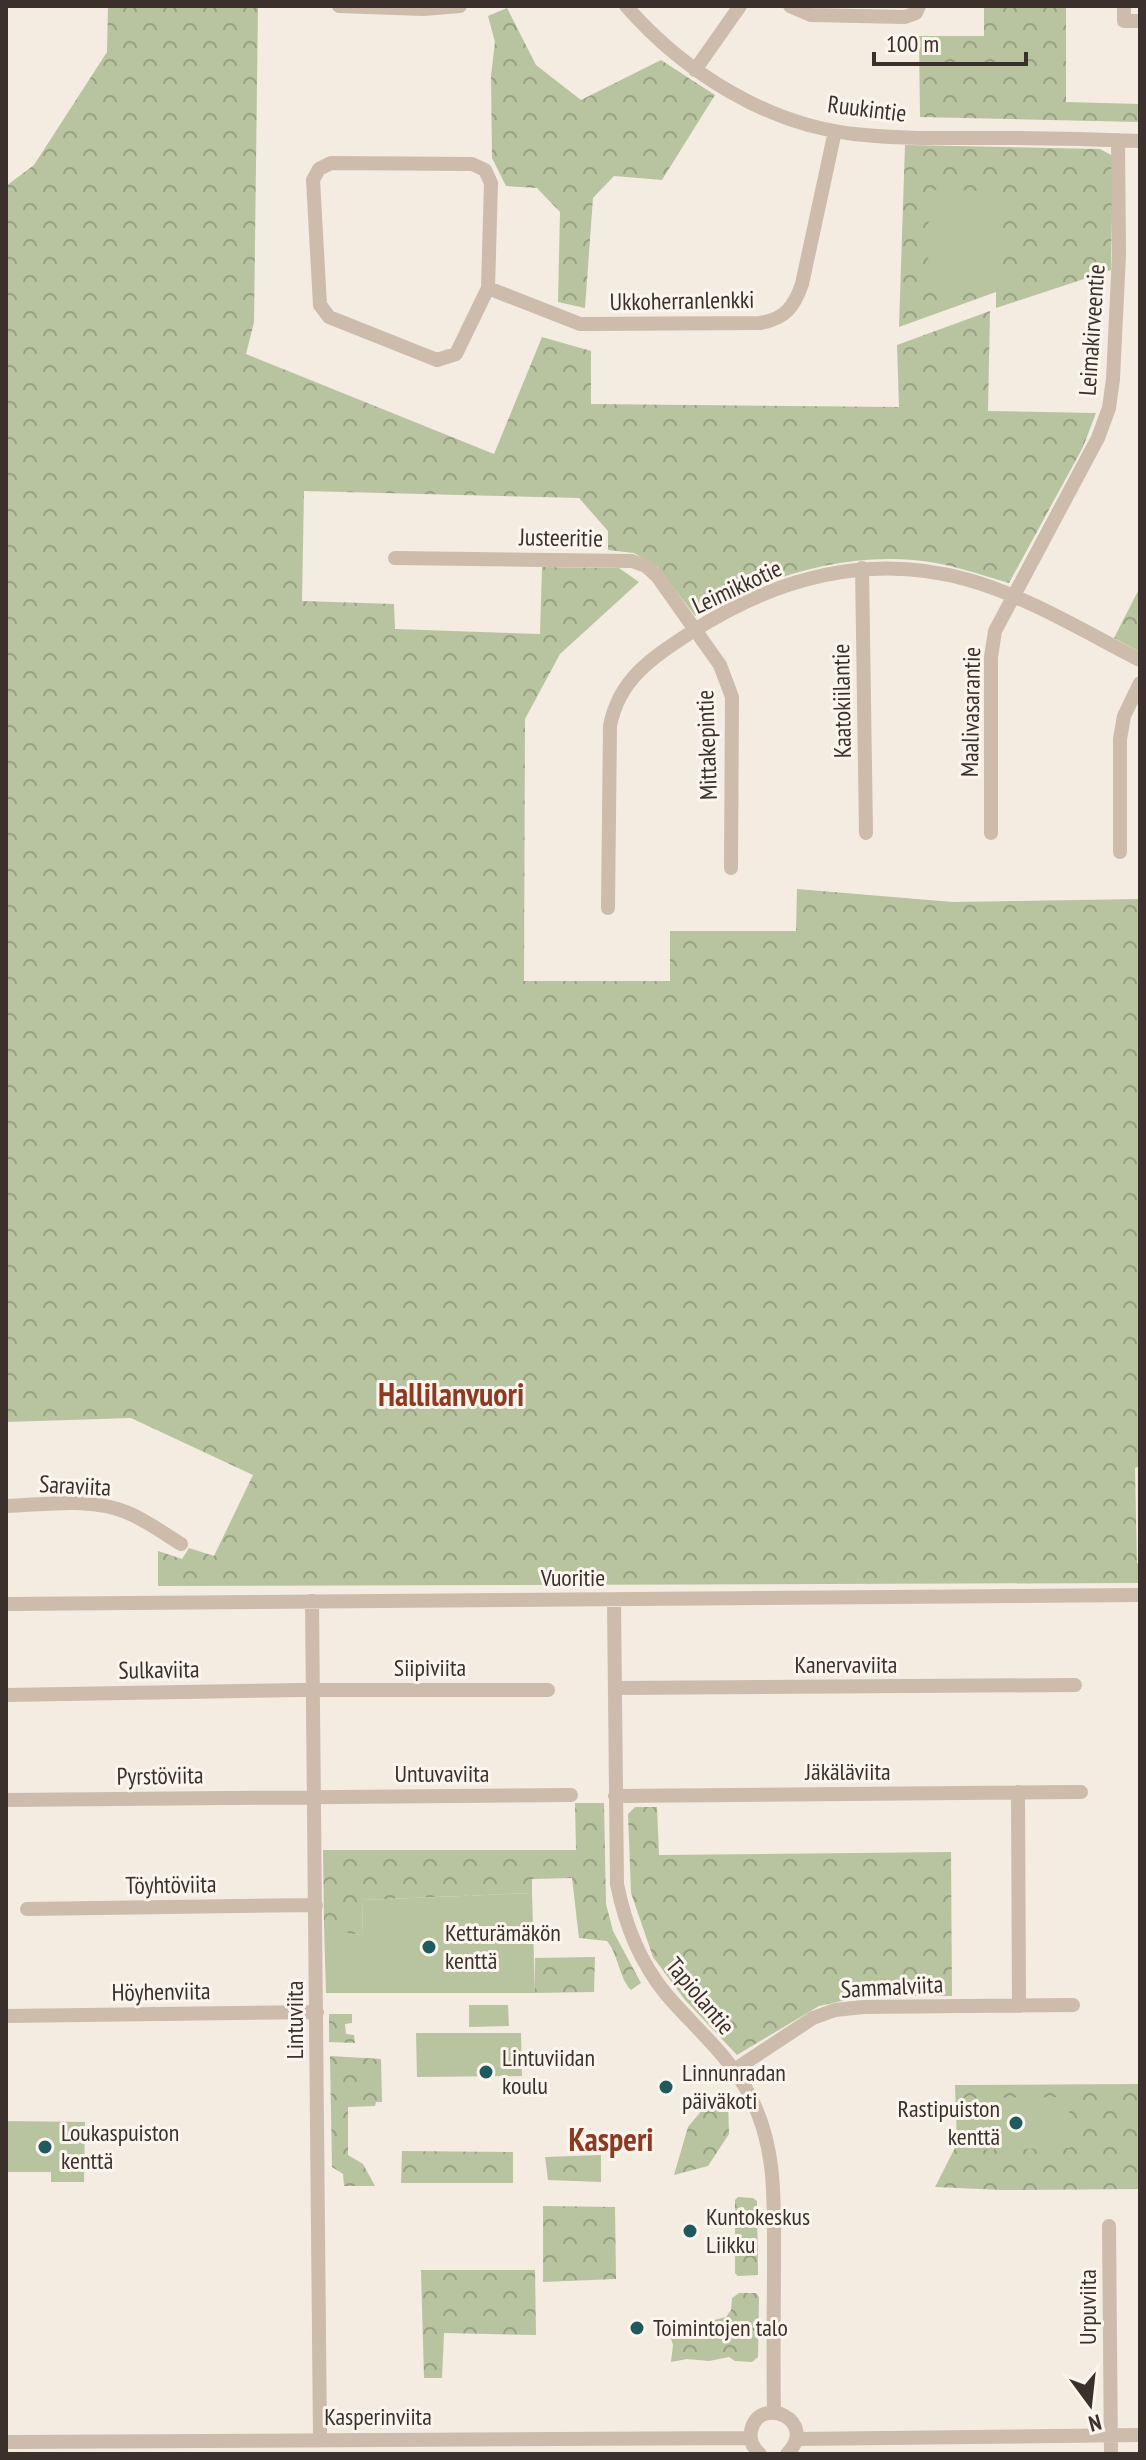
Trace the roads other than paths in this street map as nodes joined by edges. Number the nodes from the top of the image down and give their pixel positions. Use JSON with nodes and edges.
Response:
{"nodes":[{"id":1,"x":339,"y":6,"type":"edge"},
{"id":2,"x":460,"y":6,"type":"edge"},
{"id":3,"x":626,"y":6,"type":"edge"},
{"id":4,"x":740,"y":6,"type":"edge"},
{"id":5,"x":790,"y":6,"type":"edge"},
{"id":6,"x":919,"y":6,"type":"edge"},
{"id":7,"x":1124,"y":6,"type":"edge"},
{"id":8,"x":1140,"y":21,"type":"edge"},
{"id":9,"x":695,"y":70,"type":"junction"},
{"id":10,"x":835,"y":131,"type":"junction"},
{"id":11,"x":1118,"y":140,"type":"junction"},
{"id":12,"x":1140,"y":141,"type":"edge"},
{"id":13,"x":488,"y":288,"type":"junction"},
{"id":14,"x":395,"y":558,"type":"dead end"},
{"id":15,"x":862,"y":568,"type":"junction"},
{"id":16,"x":1014,"y":597,"type":"junction"},
{"id":17,"x":695,"y":630,"type":"junction"},
{"id":18,"x":1140,"y":660,"type":"edge"},
{"id":19,"x":1140,"y":683,"type":"edge"},
{"id":20,"x":866,"y":833,"type":"dead end"},
{"id":21,"x":991,"y":833,"type":"dead end"},
{"id":22,"x":1120,"y":852,"type":"dead end"},
{"id":23,"x":731,"y":868,"type":"dead end"},
{"id":24,"x":608,"y":908,"type":"dead end"},
{"id":25,"x":6,"y":1506,"type":"edge"},
{"id":26,"x":181,"y":1544,"type":"dead end"},
{"id":27,"x":1140,"y":1595,"type":"edge"},
{"id":28,"x":614,"y":1600,"type":"junction"},
{"id":29,"x":312,"y":1601,"type":"junction"},
{"id":30,"x":6,"y":1604,"type":"edge"},
{"id":31,"x":1075,"y":1685,"type":"dead end"},
{"id":32,"x":616,"y":1688,"type":"junction"},
{"id":33,"x":313,"y":1690,"type":"junction"},
{"id":34,"x":548,"y":1690,"type":"dead end"},
{"id":35,"x":6,"y":1695,"type":"edge"},
{"id":36,"x":1018,"y":1792,"type":"junction"},
{"id":37,"x":1081,"y":1792,"type":"dead end"},
{"id":38,"x":571,"y":1795,"type":"dead end"},
{"id":39,"x":615,"y":1796,"type":"junction"},
{"id":40,"x":314,"y":1797,"type":"junction"},
{"id":41,"x":6,"y":1800,"type":"edge"},
{"id":42,"x":316,"y":1905,"type":"junction"},
{"id":43,"x":27,"y":1909,"type":"dead end"},
{"id":44,"x":1073,"y":2005,"type":"dead end"},
{"id":45,"x":1019,"y":2006,"type":"junction"},
{"id":46,"x":317,"y":2012,"type":"junction"},
{"id":47,"x":6,"y":2016,"type":"edge"},
{"id":48,"x":734,"y":2070,"type":"junction"},
{"id":49,"x":1109,"y":2226,"type":"dead end"},
{"id":50,"x":774,"y":2412,"type":"junction"},
{"id":51,"x":1111,"y":2435,"type":"junction"},
{"id":52,"x":1140,"y":2435,"type":"edge"},
{"id":53,"x":750,"y":2438,"type":"junction"},
{"id":54,"x":320,"y":2439,"type":"junction"},
{"id":55,"x":797,"y":2439,"type":"junction"},
{"id":56,"x":6,"y":2442,"type":"edge"},
{"id":57,"x":541,"y":2446,"type":"edge"},
{"id":58,"x":760,"y":2454,"type":"edge"},
{"id":59,"x":787,"y":2454,"type":"edge"},
{"id":60,"x":1111,"y":2454,"type":"edge"}],
"edges":[{"from":1,"to":2,"type":"street"},
{"from":3,"to":9,"type":"street","name":"Ruukintie"},
{"from":4,"to":9,"type":"street"},
{"from":5,"to":6,"type":"street"},
{"from":7,"to":8,"type":"street"},
{"from":9,"to":10,"type":"street","name":"Ruukintie"},
{"from":10,"to":11,"type":"street","name":"Ruukintie"},
{"from":10,"to":13,"type":"street","name":"Ukkoherranlenkki"},
{"from":11,"to":12,"type":"street","name":"Ruukintie"},
{"from":11,"to":16,"type":"street","name":"Leimakirveentie"},
{"from":13,"to":13,"type":"street"},
{"from":14,"to":17,"type":"street","name":"Justeeritie"},
{"from":15,"to":16,"type":"street","name":"Leimikkotie"},
{"from":15,"to":17,"type":"street","name":"Leimikkotie"},
{"from":15,"to":20,"type":"street","name":"Kaatokiilantie"},
{"from":16,"to":18,"type":"street","name":"Leimikkotie"},
{"from":16,"to":21,"type":"street","name":"Maalivasarantie"},
{"from":17,"to":23,"type":"street","name":"Mittakepintie"},
{"from":17,"to":24,"type":"street","name":"Leimikkotie"},
{"from":19,"to":22,"type":"street"},
{"from":25,"to":26,"type":"street","name":"Saraviita"},
{"from":27,"to":28,"type":"street","name":"Vuoritie"},
{"from":28,"to":29,"type":"street","name":"Vuoritie"},
{"from":28,"to":32,"type":"street","name":"Tapiolantie"},
{"from":29,"to":30,"type":"street","name":"Vuoritie"},
{"from":29,"to":33,"type":"street","name":"Lintuviita"},
{"from":31,"to":32,"type":"street","name":"Kanervaviita"},
{"from":32,"to":39,"type":"street","name":"Tapiolantie"},
{"from":33,"to":34,"type":"street","name":"Siipiviita"},
{"from":33,"to":35,"type":"street","name":"Sulkaviita"},
{"from":33,"to":40,"type":"street","name":"Lintuviita"},
{"from":36,"to":37,"type":"street","name":"Jäkäläviita"},
{"from":36,"to":39,"type":"street","name":"Jäkäläviita"},
{"from":36,"to":45,"type":"street"},
{"from":38,"to":40,"type":"street","name":"Untuvaviita"},
{"from":39,"to":48,"type":"street","name":"Tapiolantie"},
{"from":40,"to":41,"type":"street","name":"Pyrstöviita"},
{"from":40,"to":42,"type":"street","name":"Lintuviita"},
{"from":42,"to":43,"type":"street","name":"Töyhtöviita"},
{"from":42,"to":46,"type":"street","name":"Lintuviita"},
{"from":44,"to":45,"type":"street","name":"Sammalviita"},
{"from":45,"to":48,"type":"street","name":"Sammalviita"},
{"from":46,"to":47,"type":"street","name":"Höyhenviita"},
{"from":46,"to":54,"type":"street","name":"Lintuviita"},
{"from":48,"to":50,"type":"street","name":"Tapiolantie"},
{"from":49,"to":51,"type":"street","name":"Urpuviita"},
{"from":50,"to":53,"type":"street"},
{"from":50,"to":55,"type":"street"},
{"from":51,"to":52,"type":"street"},
{"from":51,"to":55,"type":"street"},
{"from":51,"to":60,"type":"street","name":"Urpuviita"},
{"from":53,"to":57,"type":"street","name":"Kasperinviita"},
{"from":53,"to":58,"type":"street"},
{"from":54,"to":56,"type":"street","name":"Kasperinviita"},
{"from":54,"to":57,"type":"street","name":"Kasperinviita"},
{"from":55,"to":59,"type":"street"}]}
